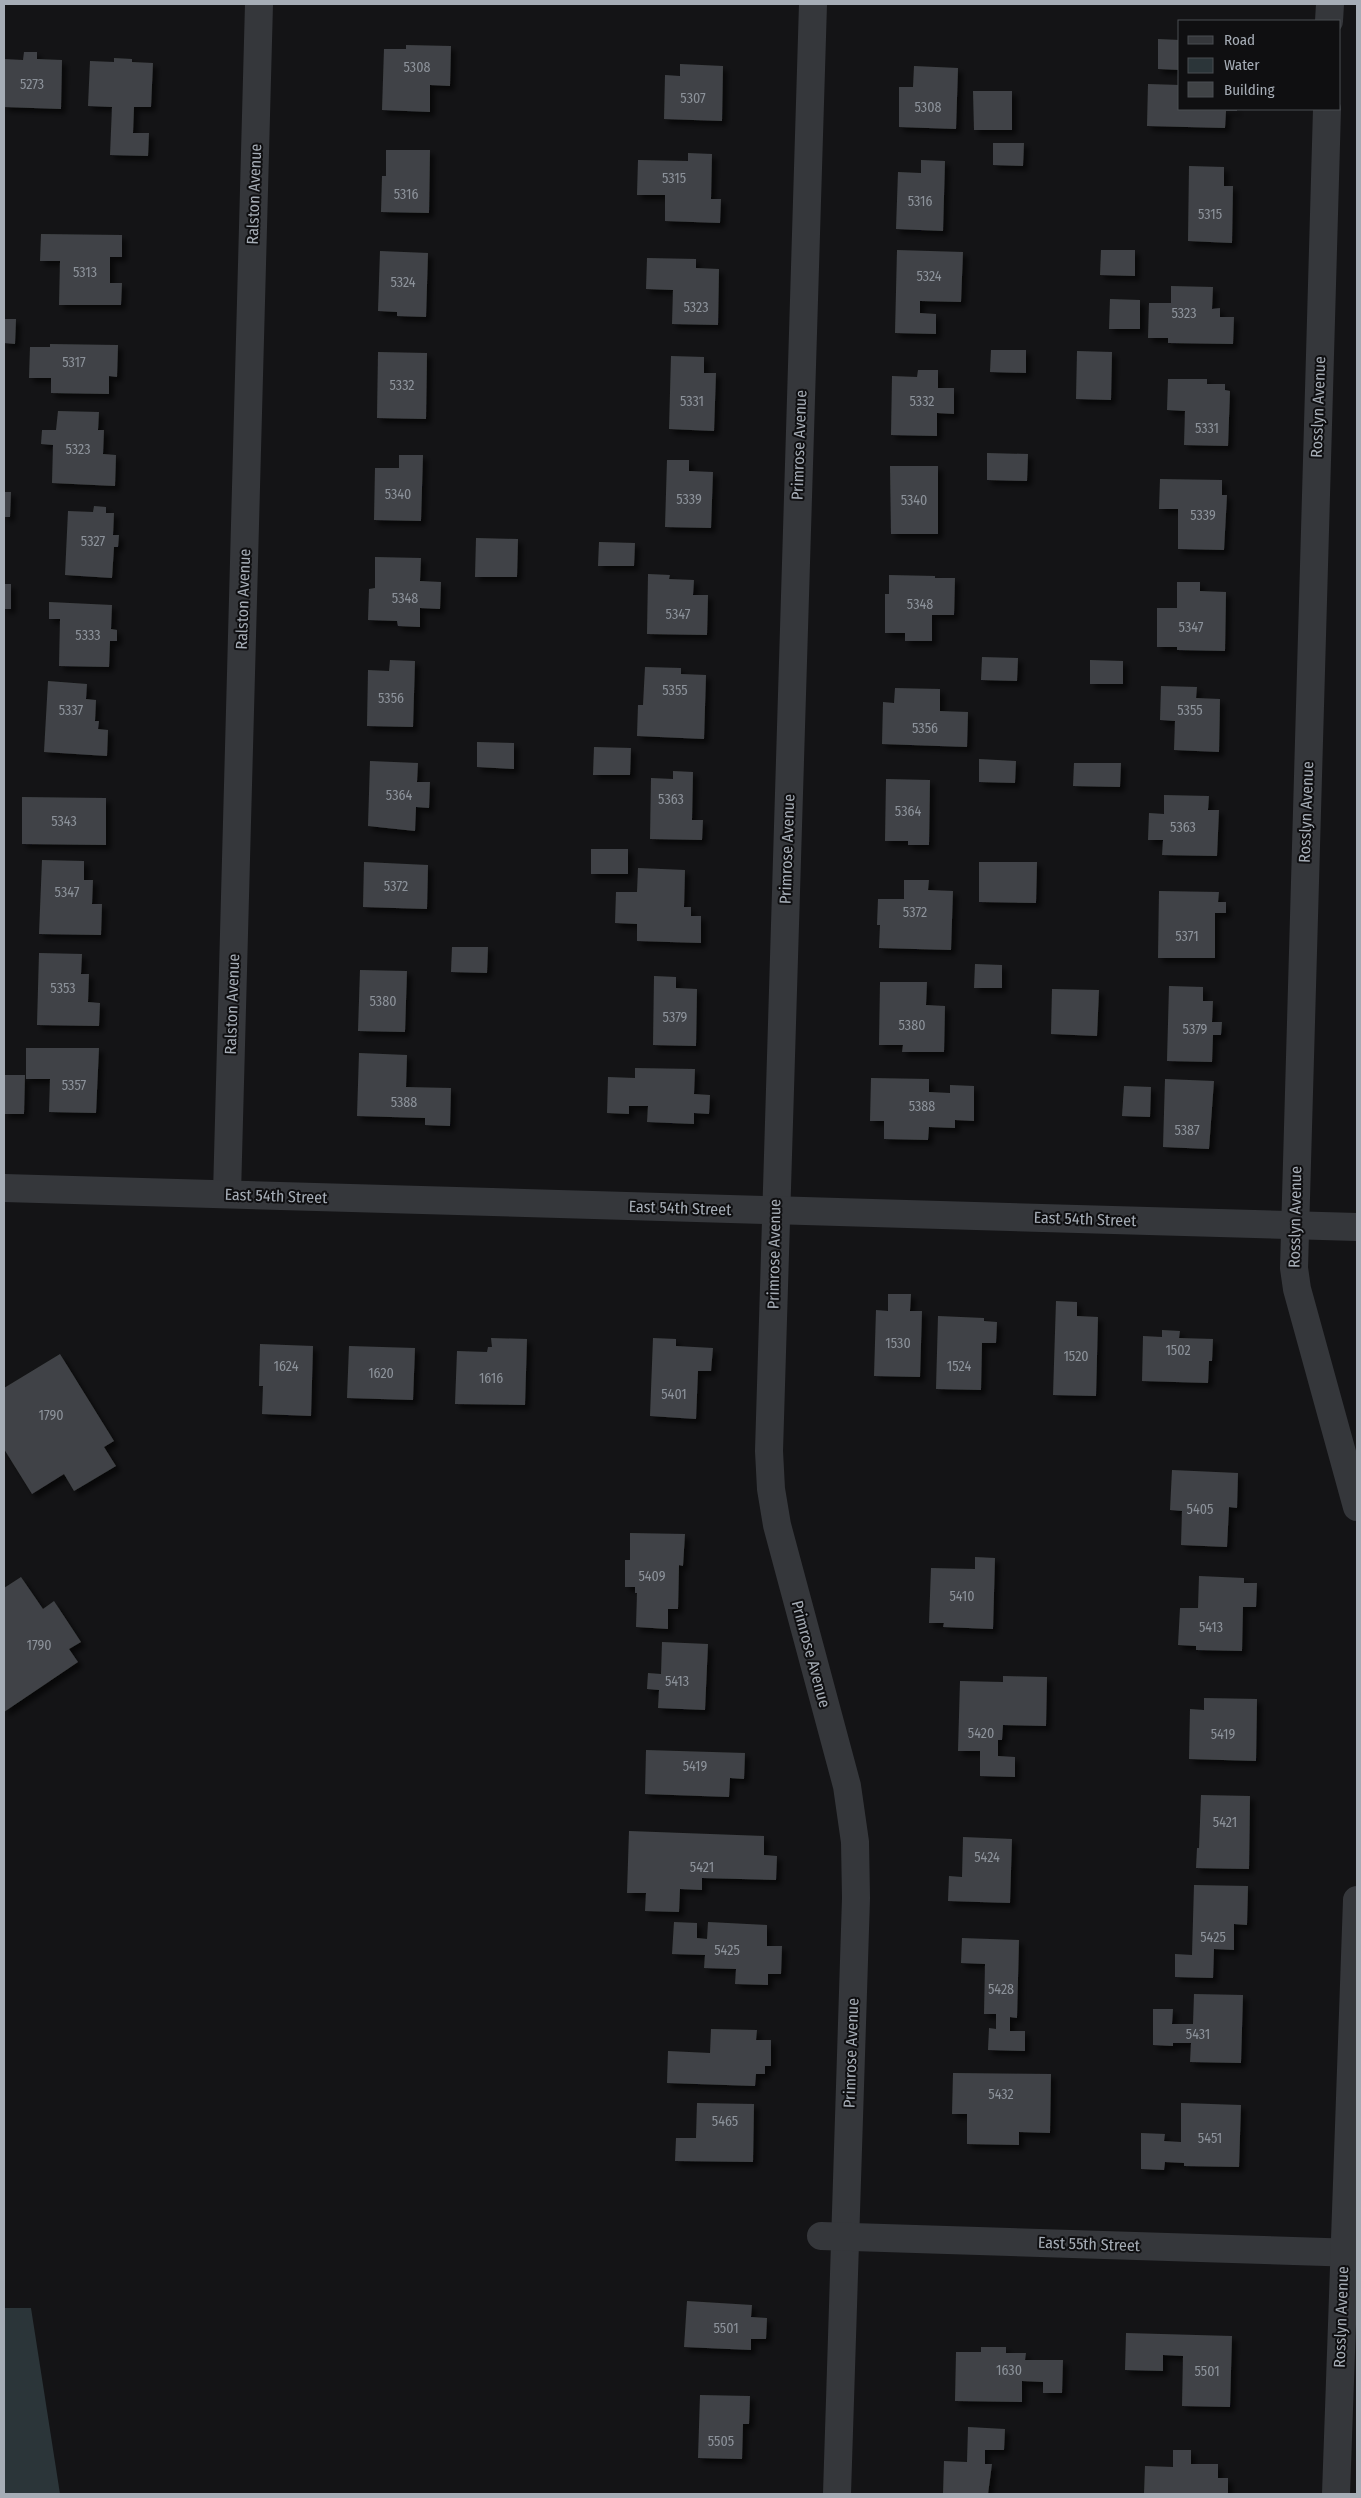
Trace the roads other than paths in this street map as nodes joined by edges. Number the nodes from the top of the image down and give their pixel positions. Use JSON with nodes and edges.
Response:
{"nodes":[{"id":1,"x":259,"y":4,"type":"edge"},
{"id":2,"x":813,"y":4,"type":"edge"},
{"id":3,"x":1330,"y":4,"type":"edge"},
{"id":4,"x":1329,"y":20,"type":"edge"},
{"id":5,"x":1327,"y":110,"type":"edge"},
{"id":6,"x":4,"y":1188,"type":"edge"},
{"id":7,"x":227,"y":1194,"type":"junction"},
{"id":8,"x":775,"y":1210,"type":"junction"},
{"id":9,"x":1294,"y":1225,"type":"junction"},
{"id":10,"x":1357,"y":1227,"type":"edge"},
{"id":11,"x":1357,"y":1507,"type":"edge"},
{"id":12,"x":1357,"y":1900,"type":"edge"},
{"id":13,"x":833,"y":2236,"type":"junction"},
{"id":14,"x":1350,"y":2253,"type":"edge"},
{"id":15,"x":837,"y":2494,"type":"edge"},
{"id":16,"x":1336,"y":2494,"type":"edge"}],
"edges":[{"from":1,"to":7,"type":"street","name":"Ralston Avenue"},
{"from":2,"to":8,"type":"street","name":"Primrose Avenue"},
{"from":3,"to":4,"type":"street"},
{"from":5,"to":9,"type":"street","name":"Rosslyn Avenue"},
{"from":6,"to":7,"type":"street","name":"East 54th Street"},
{"from":7,"to":8,"type":"street","name":"East 54th Street"},
{"from":8,"to":9,"type":"street","name":"East 54th Street"},
{"from":8,"to":13,"type":"street","name":"Primrose Avenue"},
{"from":9,"to":10,"type":"street","name":"East 54th Street"},
{"from":9,"to":11,"type":"street","name":"Rosslyn Avenue"},
{"from":12,"to":14,"type":"street","name":"Rosslyn Avenue"},
{"from":13,"to":14,"type":"street","name":"East 55th Street"},
{"from":13,"to":15,"type":"street","name":"Primrose Avenue"},
{"from":14,"to":16,"type":"street","name":"Rosslyn Avenue"}]}
